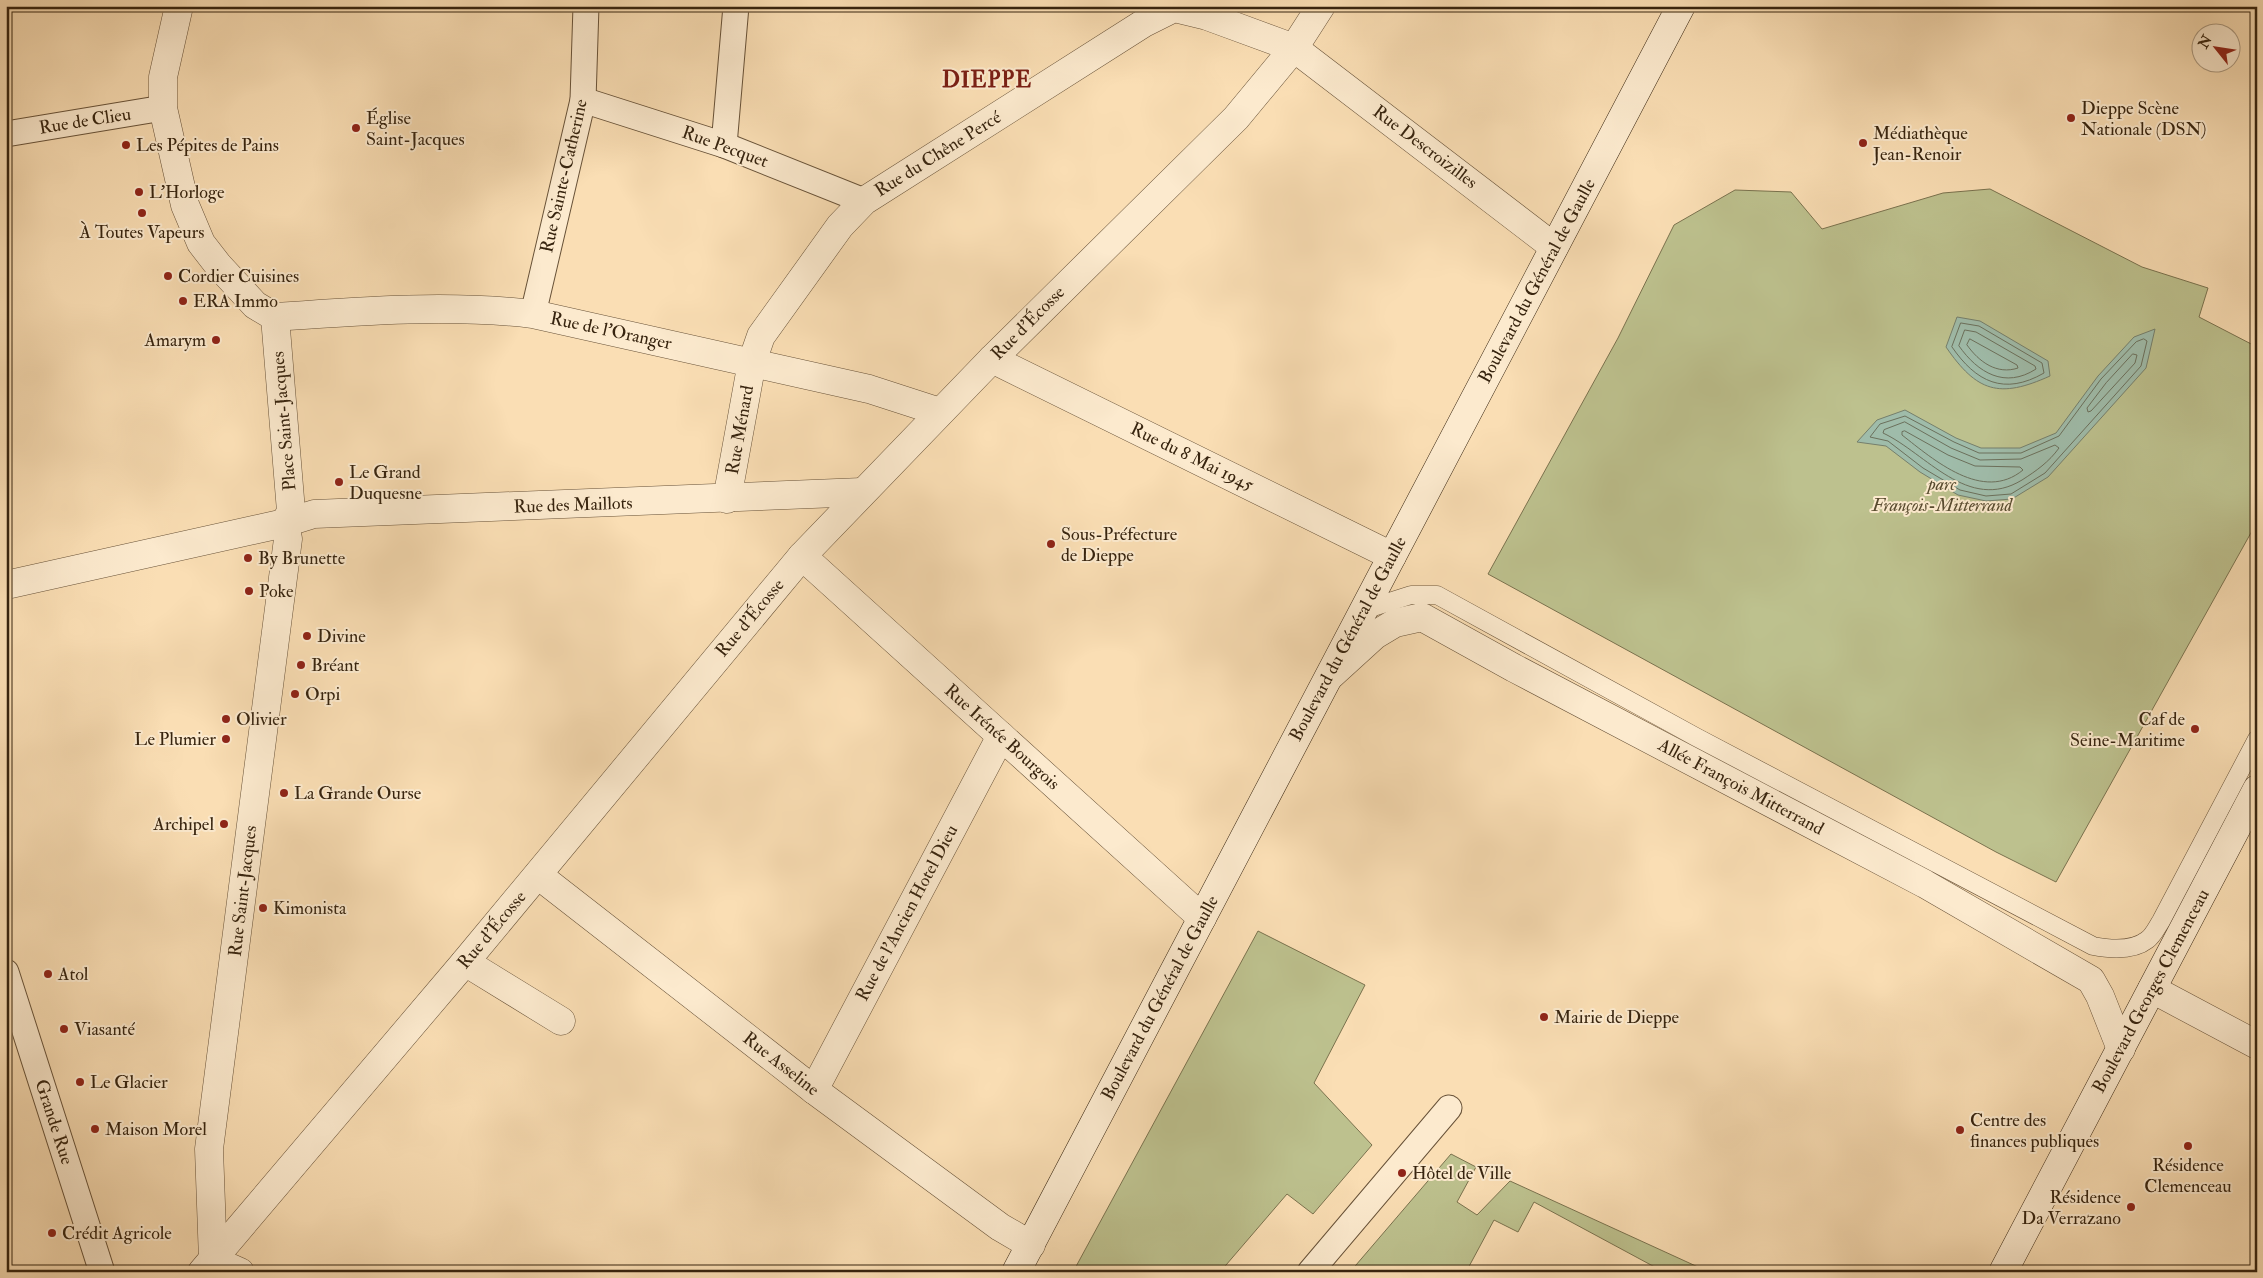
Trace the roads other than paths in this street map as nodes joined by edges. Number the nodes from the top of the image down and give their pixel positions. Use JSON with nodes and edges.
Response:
{"nodes":[{"id":1,"x":179,"y":6,"type":"edge"},
{"id":2,"x":586,"y":6,"type":"edge"},
{"id":3,"x":736,"y":6,"type":"edge"},
{"id":4,"x":1321,"y":6,"type":"edge"},
{"id":5,"x":1681,"y":6,"type":"edge"},
{"id":6,"x":1294,"y":48,"type":"junction"},
{"id":7,"x":583,"y":100,"type":"junction"},
{"id":8,"x":163,"y":108,"type":"junction"},
{"id":9,"x":6,"y":134,"type":"edge"},
{"id":10,"x":724,"y":145,"type":"junction"},
{"id":11,"x":864,"y":201,"type":"junction"},
{"id":12,"x":1554,"y":247,"type":"junction"},
{"id":13,"x":533,"y":314,"type":"junction"},
{"id":14,"x":276,"y":317,"type":"junction"},
{"id":15,"x":992,"y":359,"type":"junction"},
{"id":16,"x":752,"y":362,"type":"junction"},
{"id":17,"x":940,"y":412,"type":"junction"},
{"id":18,"x":862,"y":492,"type":"junction"},
{"id":19,"x":727,"y":499,"type":"junction"},
{"id":20,"x":285,"y":523,"type":"junction"},
{"id":21,"x":802,"y":556,"type":"junction"},
{"id":22,"x":1392,"y":556,"type":"junction"},
{"id":23,"x":6,"y":585,"type":"edge"},
{"id":24,"x":1364,"y":610,"type":"junction"},
{"id":25,"x":1328,"y":677,"type":"junction"},
{"id":26,"x":1000,"y":736,"type":"junction"},
{"id":27,"x":2257,"y":739,"type":"edge"},
{"id":28,"x":2257,"y":789,"type":"edge"},
{"id":29,"x":538,"y":875,"type":"junction"},
{"id":30,"x":1202,"y":918,"type":"junction"},
{"id":31,"x":465,"y":962,"type":"junction"},
{"id":32,"x":6,"y":972,"type":"edge"},
{"id":33,"x":2152,"y":989,"type":"junction"},
{"id":34,"x":561,"y":1021,"type":"dead end"},
{"id":35,"x":2257,"y":1045,"type":"edge"},
{"id":36,"x":2121,"y":1048,"type":"junction"},
{"id":37,"x":814,"y":1090,"type":"junction"},
{"id":38,"x":1449,"y":1108,"type":"dead end"},
{"id":39,"x":1031,"y":1245,"type":"junction"},
{"id":40,"x":207,"y":1266,"type":"edge"},
{"id":41,"x":102,"y":1272,"type":"edge"},
{"id":42,"x":240,"y":1272,"type":"edge"},
{"id":43,"x":1016,"y":1272,"type":"edge"},
{"id":44,"x":1310,"y":1272,"type":"edge"},
{"id":45,"x":2003,"y":1272,"type":"edge"}],
"edges":[{"from":1,"to":8,"type":"street"},
{"from":2,"to":7,"type":"street","name":"Rue Sainte-Catherine"},
{"from":3,"to":10,"type":"street"},
{"from":4,"to":6,"type":"street","name":"Rue d'Écosse"},
{"from":5,"to":12,"type":"street","name":"Boulevard du Général de Gaulle"},
{"from":6,"to":11,"type":"street","name":"Rue du Chêne Percé"},
{"from":6,"to":12,"type":"street","name":"Rue Descroizilles"},
{"from":6,"to":15,"type":"street","name":"Rue d'Écosse"},
{"from":7,"to":10,"type":"street","name":"Rue Pecquet"},
{"from":7,"to":13,"type":"street","name":"Rue Sainte-Catherine"},
{"from":8,"to":9,"type":"street","name":"Rue de Clieu"},
{"from":8,"to":14,"type":"street"},
{"from":10,"to":11,"type":"street","name":"Rue Pecquet"},
{"from":11,"to":16,"type":"street","name":"Rue du Chêne Percé"},
{"from":12,"to":22,"type":"street","name":"Boulevard du Général de Gaulle"},
{"from":13,"to":14,"type":"street","name":"Rue de l'Oranger"},
{"from":13,"to":16,"type":"street","name":"Rue de l'Oranger"},
{"from":14,"to":20,"type":"street","name":"Place Saint-Jacques"},
{"from":15,"to":17,"type":"street","name":"Rue d'Écosse"},
{"from":15,"to":22,"type":"street","name":"Rue du 8 Mai 1945"},
{"from":16,"to":17,"type":"street","name":"Rue de l'Oranger"},
{"from":16,"to":19,"type":"street","name":"Rue Ménard"},
{"from":17,"to":18,"type":"street","name":"Rue d'Écosse"},
{"from":18,"to":19,"type":"street","name":"Rue des Maillots"},
{"from":18,"to":21,"type":"street","name":"Rue d'Écosse"},
{"from":19,"to":20,"type":"street","name":"Rue des Maillots"},
{"from":20,"to":23,"type":"street","name":"Rue des Maillots"},
{"from":20,"to":40,"type":"street","name":"Rue Saint-Jacques"},
{"from":21,"to":26,"type":"street","name":"Rue Irénée Bourgois"},
{"from":21,"to":29,"type":"street","name":"Rue d'Écosse"},
{"from":22,"to":24,"type":"street","name":"Boulevard du Général de Gaulle"},
{"from":24,"to":25,"type":"street","name":"Boulevard du Général de Gaulle"},
{"from":24,"to":27,"type":"lane"},
{"from":25,"to":30,"type":"street","name":"Boulevard du Général de Gaulle"},
{"from":25,"to":36,"type":"street","name":"Allée François Mitterrand"},
{"from":26,"to":30,"type":"street","name":"Rue Irénée Bourgois"},
{"from":26,"to":37,"type":"street","name":"Rue de l'Ancien Hotel Dieu"},
{"from":28,"to":33,"type":"street","name":"Boulevard Georges Clemenceau"},
{"from":29,"to":31,"type":"street","name":"Rue d'Écosse"},
{"from":29,"to":37,"type":"street","name":"Rue Asseline"},
{"from":30,"to":39,"type":"street","name":"Boulevard du Général de Gaulle"},
{"from":31,"to":34,"type":"street"},
{"from":31,"to":40,"type":"street","name":"Rue d'Écosse"},
{"from":32,"to":41,"type":"street","name":"Grande Rue"},
{"from":33,"to":35,"type":"street"},
{"from":33,"to":36,"type":"street","name":"Boulevard Georges Clemenceau"},
{"from":36,"to":45,"type":"street","name":"Boulevard Georges Clemenceau"},
{"from":37,"to":39,"type":"street","name":"Rue Asseline"},
{"from":38,"to":44,"type":"street"},
{"from":39,"to":43,"type":"street","name":"Boulevard du Général de Gaulle"},
{"from":40,"to":42,"type":"street"}]}
